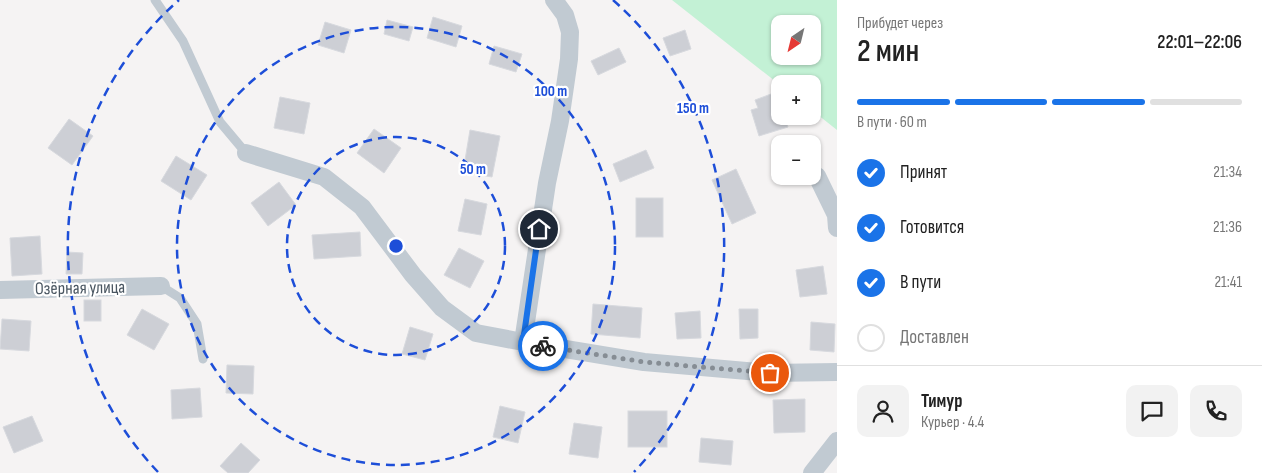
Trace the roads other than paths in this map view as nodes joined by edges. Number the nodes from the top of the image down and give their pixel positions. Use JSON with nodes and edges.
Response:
{"nodes":[{"id":1,"x":155,"y":0,"type":"edge"},
{"id":2,"x":554,"y":0,"type":"edge"},
{"id":3,"x":246,"y":153,"type":"joint"},
{"id":4,"x":821,"y":185,"type":"edge"},
{"id":5,"x":837,"y":228,"type":"edge"},
{"id":6,"x":161,"y":286,"type":"joint"},
{"id":7,"x":0,"y":290,"type":"edge"},
{"id":8,"x":523,"y":342,"type":"junction"},
{"id":9,"x":203,"y":359,"type":"dead end"},
{"id":10,"x":837,"y":372,"type":"edge"},
{"id":11,"x":837,"y":441,"type":"edge"},
{"id":12,"x":819,"y":470,"type":"edge"}],
"edges":[{"from":1,"to":3,"type":"lane"},
{"from":2,"to":8,"type":"street"},
{"from":3,"to":8,"type":"street"},
{"from":4,"to":5,"type":"street"},
{"from":6,"to":7,"type":"street","name":"Озёрная улица"},
{"from":6,"to":9,"type":"lane"},
{"from":8,"to":10,"type":"street"},
{"from":11,"to":12,"type":"street"}]}
